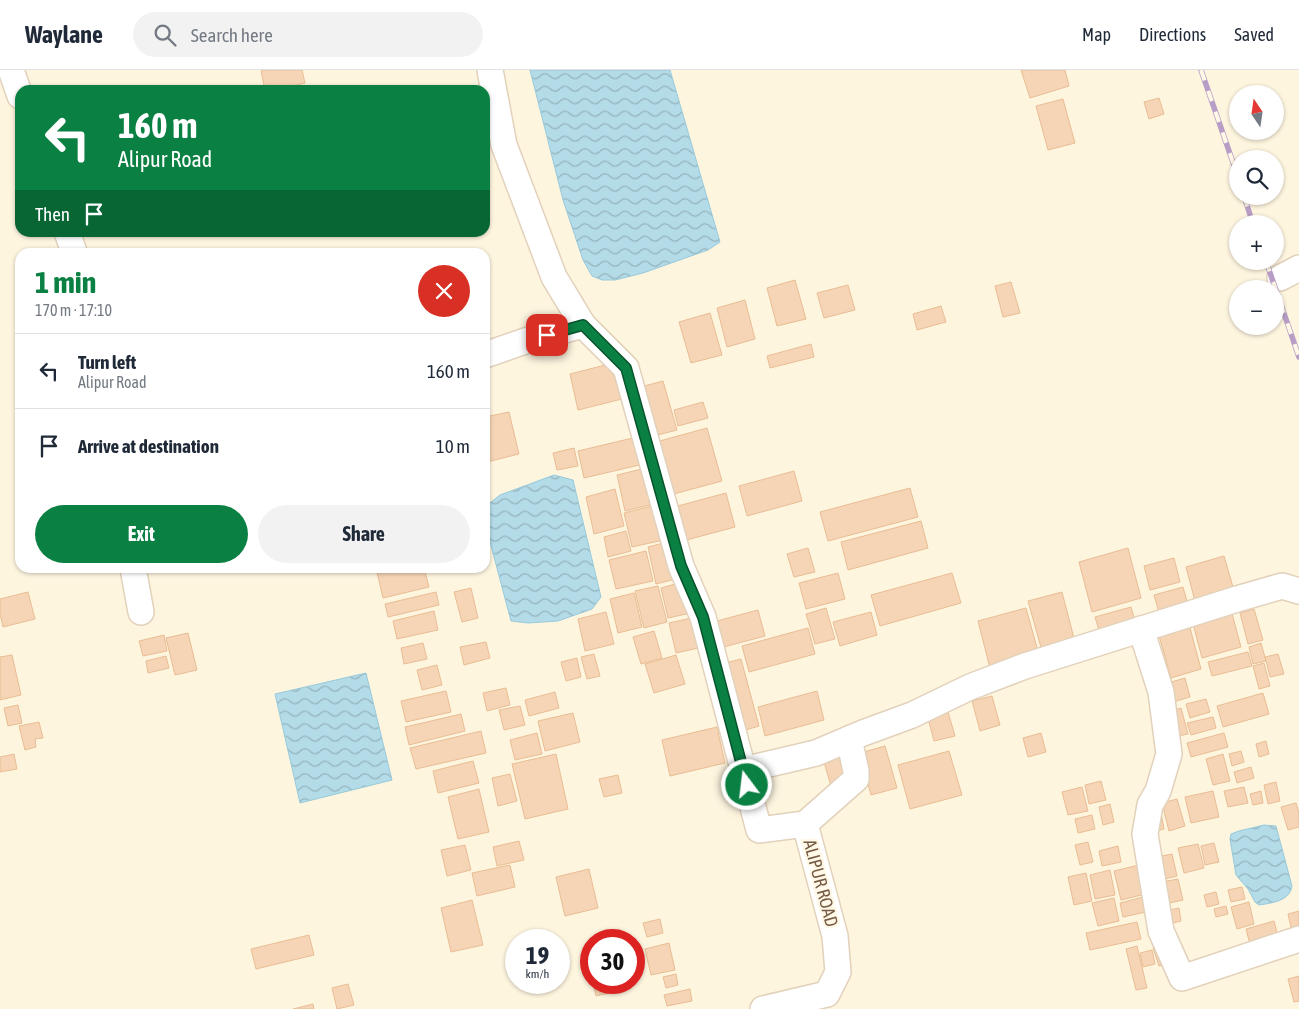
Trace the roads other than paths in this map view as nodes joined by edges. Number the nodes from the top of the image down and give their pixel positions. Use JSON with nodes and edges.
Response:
{"nodes":[{"id":1,"x":11,"y":70,"type":"edge"},
{"id":2,"x":490,"y":70,"type":"edge"},
{"id":3,"x":16,"y":85,"type":"edge"},
{"id":4,"x":583,"y":325,"type":"junction"},
{"id":5,"x":490,"y":353,"type":"edge"},
{"id":6,"x":134,"y":573,"type":"edge"},
{"id":7,"x":1299,"y":591,"type":"edge"},
{"id":8,"x":141,"y":612,"type":"dead end"},
{"id":9,"x":1141,"y":629,"type":"junction"},
{"id":10,"x":849,"y":739,"type":"junction"},
{"id":11,"x":743,"y":770,"type":"junction"},
{"id":12,"x":805,"y":824,"type":"junction"},
{"id":13,"x":1299,"y":939,"type":"edge"},
{"id":14,"x":763,"y":1009,"type":"edge"}],
"edges":[{"from":1,"to":3,"type":"street"},
{"from":2,"to":4,"type":"street","name":"ALIPUR ROAD"},
{"from":4,"to":5,"type":"street"},
{"from":4,"to":11,"type":"street","name":"ALIPUR ROAD"},
{"from":6,"to":8,"type":"street"},
{"from":7,"to":9,"type":"street"},
{"from":9,"to":10,"type":"street"},
{"from":9,"to":13,"type":"street"},
{"from":10,"to":11,"type":"street"},
{"from":10,"to":12,"type":"street"},
{"from":11,"to":12,"type":"street","name":"ALIPUR ROAD"},
{"from":12,"to":14,"type":"street","name":"ALIPUR ROAD"}]}
